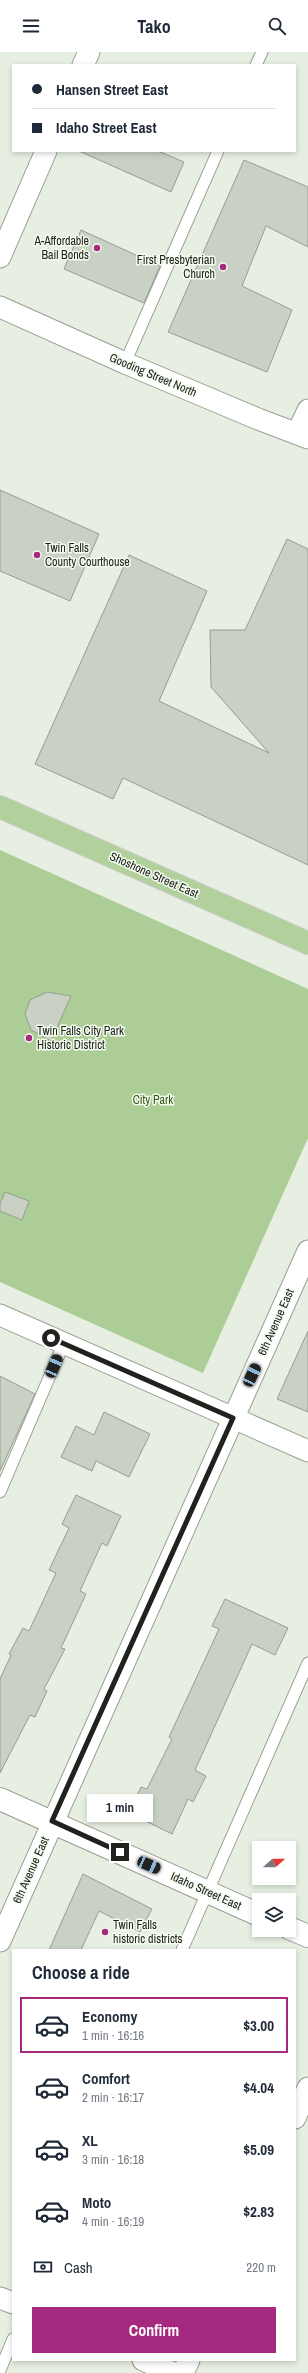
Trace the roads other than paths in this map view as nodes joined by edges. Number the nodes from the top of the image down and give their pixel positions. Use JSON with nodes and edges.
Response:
{"nodes":[{"id":1,"x":89,"y":52,"type":"edge"},
{"id":2,"x":262,"y":52,"type":"edge"},
{"id":3,"x":83,"y":64,"type":"edge"},
{"id":4,"x":256,"y":64,"type":"edge"},
{"id":5,"x":46,"y":152,"type":"edge"},
{"id":6,"x":218,"y":152,"type":"edge"},
{"id":7,"x":0,"y":257,"type":"edge"},
{"id":8,"x":0,"y":307,"type":"edge"},
{"id":9,"x":125,"y":363,"type":"junction"},
{"id":10,"x":308,"y":410,"type":"edge"},
{"id":11,"x":303,"y":436,"type":"edge"},
{"id":12,"x":0,"y":807,"type":"edge"},
{"id":13,"x":308,"y":943,"type":"edge"},
{"id":14,"x":308,"y":1251,"type":"edge"},
{"id":15,"x":0,"y":1315,"type":"edge"},
{"id":16,"x":64,"y":1343,"type":"junction"},
{"id":17,"x":233,"y":1418,"type":"junction"},
{"id":18,"x":308,"y":1451,"type":"edge"},
{"id":19,"x":0,"y":1492,"type":"edge"},
{"id":20,"x":308,"y":1663,"type":"edge"},
{"id":21,"x":0,"y":1799,"type":"edge"},
{"id":22,"x":52,"y":1821,"type":"junction"},
{"id":23,"x":207,"y":1892,"type":"junction"},
{"id":24,"x":252,"y":1911,"type":"edge"},
{"id":25,"x":296,"y":1931,"type":"edge"},
{"id":26,"x":308,"y":1936,"type":"edge"},
{"id":27,"x":0,"y":1941,"type":"edge"},
{"id":28,"x":182,"y":1949,"type":"edge"},
{"id":29,"x":308,"y":2088,"type":"edge"},
{"id":30,"x":296,"y":2116,"type":"edge"},
{"id":31,"x":0,"y":2298,"type":"edge"},
{"id":32,"x":12,"y":2303,"type":"edge"},
{"id":33,"x":12,"y":2341,"type":"edge"},
{"id":34,"x":145,"y":2361,"type":"edge"},
{"id":35,"x":189,"y":2361,"type":"edge"},
{"id":36,"x":0,"y":2370,"type":"edge"},
{"id":37,"x":173,"y":2373,"type":"edge"},
{"id":38,"x":183,"y":2373,"type":"edge"}],
"edges":[{"from":1,"to":3,"type":"street"},
{"from":2,"to":4,"type":"lane"},
{"from":5,"to":7,"type":"street"},
{"from":6,"to":9,"type":"lane"},
{"from":8,"to":9,"type":"street","name":"Gooding Street North"},
{"from":9,"to":11,"type":"street","name":"Gooding Street North"},
{"from":10,"to":11,"type":"street"},
{"from":12,"to":13,"type":"main road","name":"Shoshone Street East"},
{"from":14,"to":17,"type":"street","name":"6th Avenue East"},
{"from":15,"to":16,"type":"street"},
{"from":16,"to":17,"type":"street"},
{"from":16,"to":19,"type":"lane"},
{"from":17,"to":18,"type":"street"},
{"from":17,"to":22,"type":"street","name":"6th Avenue East"},
{"from":20,"to":23,"type":"lane"},
{"from":21,"to":22,"type":"street","name":"Idaho Street East"},
{"from":22,"to":23,"type":"street","name":"Idaho Street East"},
{"from":22,"to":27,"type":"street","name":"6th Avenue East"},
{"from":23,"to":24,"type":"street","name":"Idaho Street East"},
{"from":23,"to":28,"type":"lane"},
{"from":25,"to":26,"type":"street"},
{"from":29,"to":30,"type":"street"},
{"from":31,"to":32,"type":"street"},
{"from":33,"to":36,"type":"lane"},
{"from":34,"to":37,"type":"street"},
{"from":35,"to":38,"type":"street"}]}
